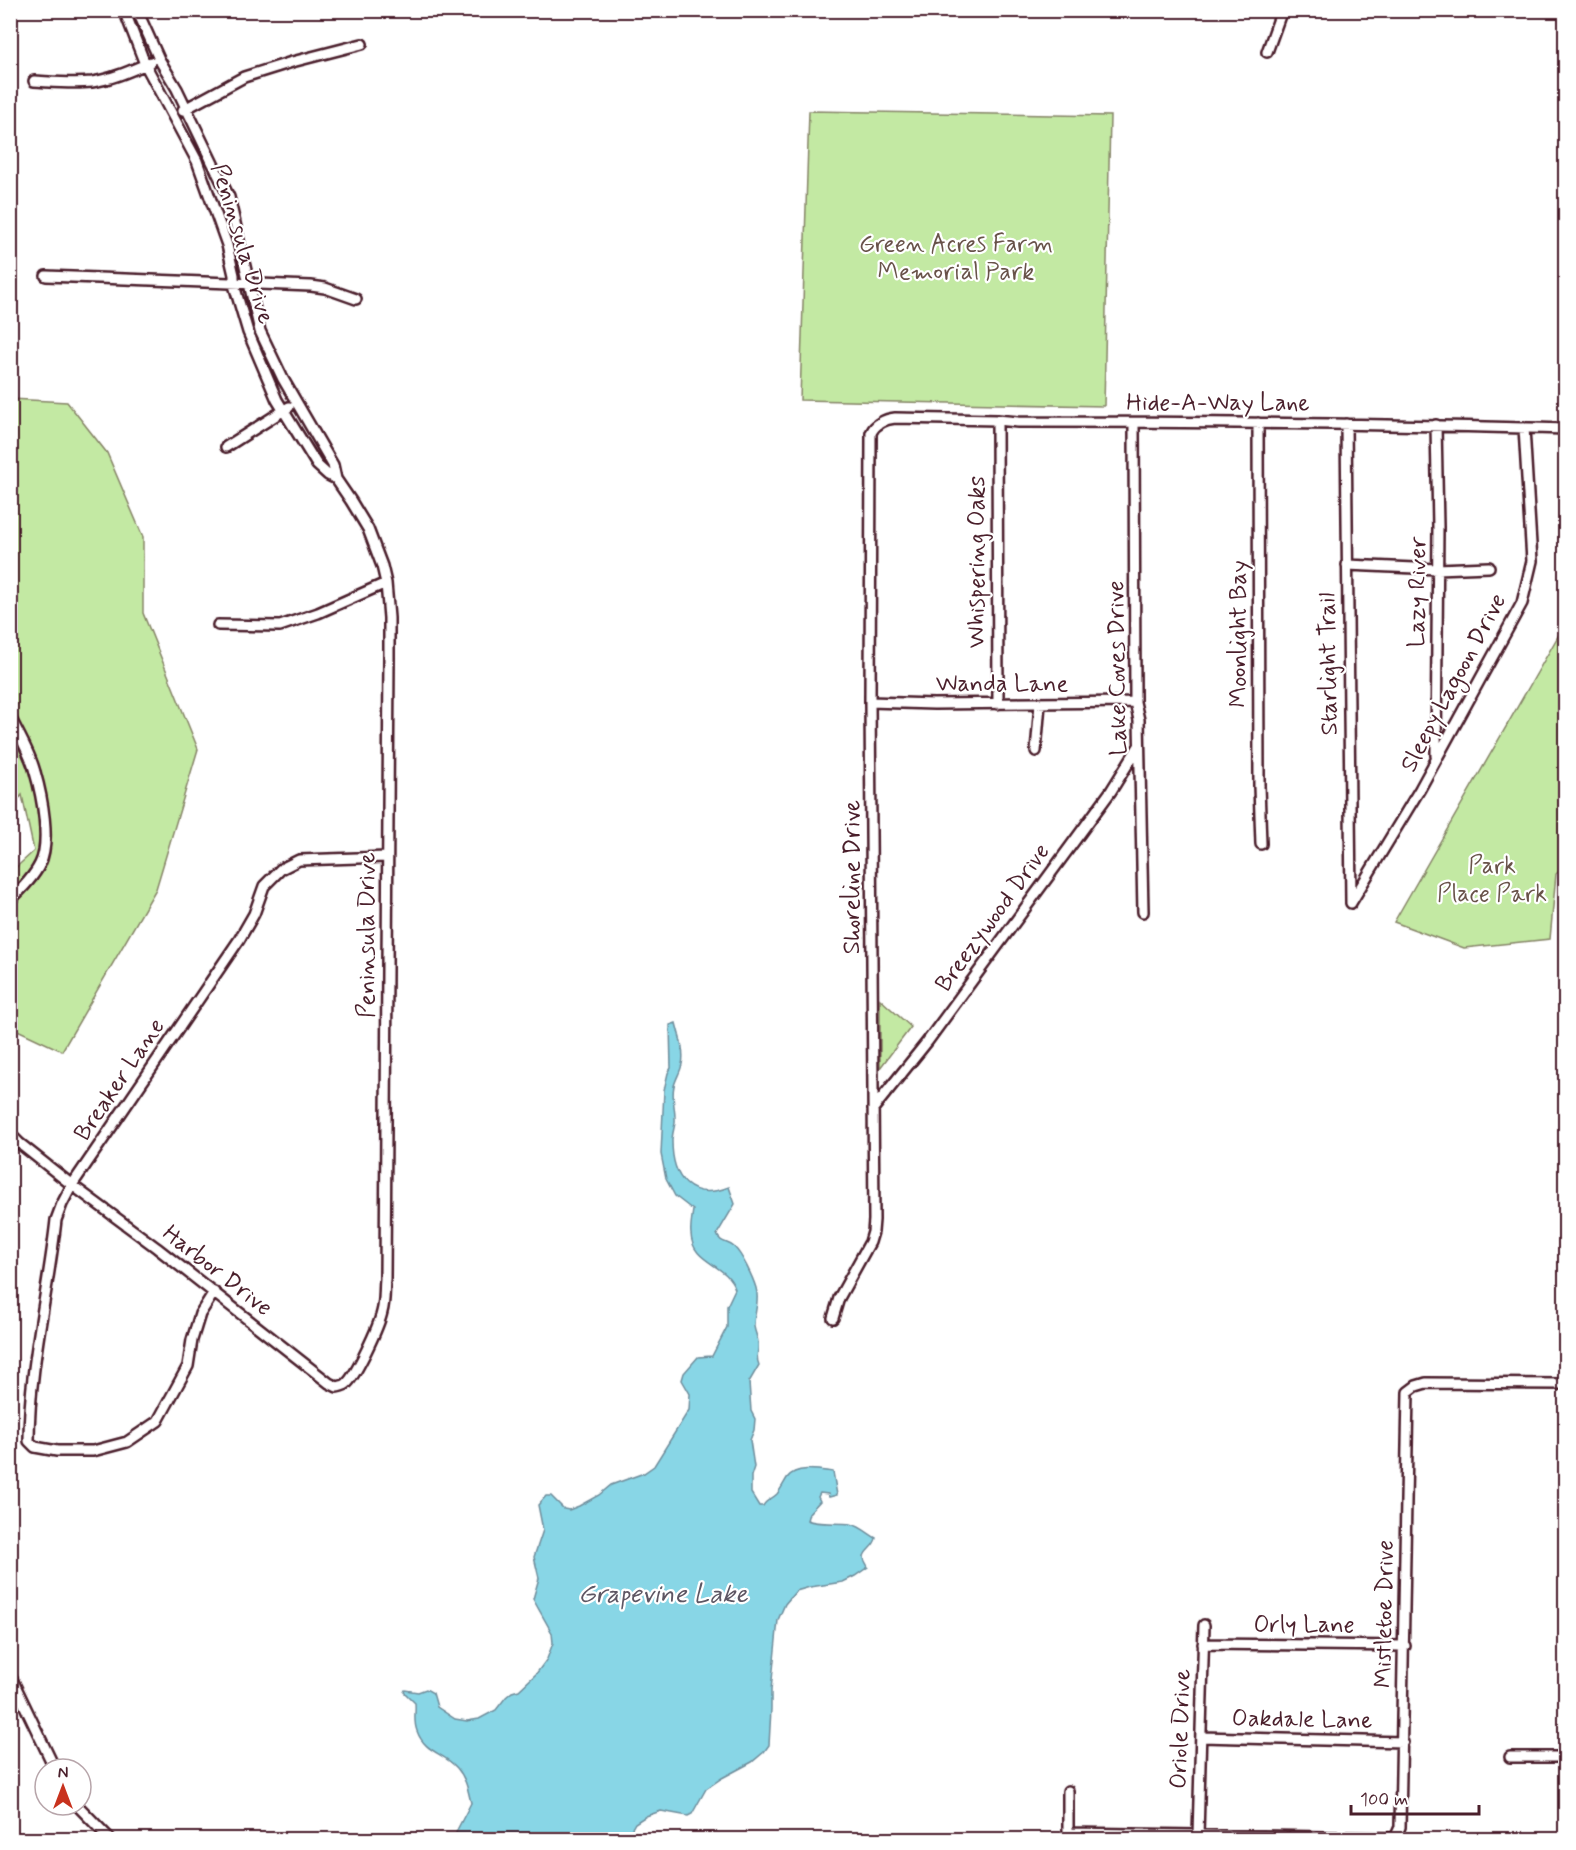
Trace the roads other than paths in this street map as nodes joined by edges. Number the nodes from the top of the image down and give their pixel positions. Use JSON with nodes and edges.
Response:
{"nodes":[{"id":1,"x":124,"y":10,"type":"edge"},
{"id":2,"x":137,"y":10,"type":"edge"},
{"id":3,"x":1282,"y":10,"type":"edge"},
{"id":4,"x":362,"y":44,"type":"dead end"},
{"id":5,"x":1267,"y":52,"type":"dead end"},
{"id":6,"x":159,"y":59,"type":"junction"},
{"id":7,"x":146,"y":64,"type":"junction"},
{"id":8,"x":34,"y":81,"type":"dead end"},
{"id":9,"x":186,"y":109,"type":"junction"},
{"id":10,"x":173,"y":116,"type":"junction"},
{"id":11,"x":46,"y":276,"type":"dead end"},
{"id":12,"x":234,"y":285,"type":"junction"},
{"id":13,"x":248,"y":285,"type":"junction"},
{"id":14,"x":356,"y":299,"type":"dead end"},
{"id":15,"x":295,"y":401,"type":"junction"},
{"id":16,"x":284,"y":411,"type":"junction"},
{"id":17,"x":997,"y":420,"type":"junction"},
{"id":18,"x":1134,"y":423,"type":"junction"},
{"id":19,"x":1257,"y":423,"type":"junction"},
{"id":20,"x":1346,"y":424,"type":"junction"},
{"id":21,"x":1436,"y":425,"type":"junction"},
{"id":22,"x":873,"y":427,"type":"joint"},
{"id":23,"x":1524,"y":428,"type":"junction"},
{"id":24,"x":1566,"y":429,"type":"edge"},
{"id":25,"x":226,"y":447,"type":"dead end"},
{"id":26,"x":336,"y":479,"type":"junction"},
{"id":27,"x":1347,"y":565,"type":"junction"},
{"id":28,"x":1489,"y":567,"type":"dead end"},
{"id":29,"x":1437,"y":569,"type":"junction"},
{"id":30,"x":386,"y":583,"type":"junction"},
{"id":31,"x":218,"y":625,"type":"dead end"},
{"id":32,"x":870,"y":702,"type":"junction"},
{"id":33,"x":1135,"y":702,"type":"junction"},
{"id":34,"x":998,"y":704,"type":"junction"},
{"id":35,"x":1040,"y":704,"type":"junction"},
{"id":36,"x":10,"y":717,"type":"edge"},
{"id":37,"x":1139,"y":746,"type":"junction"},
{"id":38,"x":1036,"y":751,"type":"dead end"},
{"id":39,"x":1436,"y":759,"type":"junction"},
{"id":40,"x":1261,"y":844,"type":"dead end"},
{"id":41,"x":387,"y":857,"type":"junction"},
{"id":42,"x":10,"y":900,"type":"edge"},
{"id":43,"x":1351,"y":903,"type":"joint"},
{"id":44,"x":1143,"y":912,"type":"dead end"},
{"id":45,"x":873,"y":1109,"type":"junction"},
{"id":46,"x":10,"y":1134,"type":"edge"},
{"id":47,"x":72,"y":1185,"type":"junction"},
{"id":48,"x":214,"y":1292,"type":"junction"},
{"id":49,"x":832,"y":1318,"type":"dead end"},
{"id":50,"x":1566,"y":1384,"type":"edge"},
{"id":51,"x":337,"y":1387,"type":"joint"},
{"id":52,"x":1204,"y":1625,"type":"dead end"},
{"id":53,"x":1203,"y":1644,"type":"junction"},
{"id":54,"x":1404,"y":1646,"type":"junction"},
{"id":55,"x":10,"y":1675,"type":"edge"},
{"id":56,"x":1201,"y":1737,"type":"junction"},
{"id":57,"x":1403,"y":1742,"type":"junction"},
{"id":58,"x":49,"y":1757,"type":"edge"},
{"id":59,"x":1510,"y":1757,"type":"dead end"},
{"id":60,"x":1566,"y":1757,"type":"edge"},
{"id":61,"x":1068,"y":1791,"type":"dead end"},
{"id":62,"x":89,"y":1817,"type":"edge"},
{"id":63,"x":1198,"y":1835,"type":"junction"},
{"id":64,"x":1067,"y":1836,"type":"edge"},
{"id":65,"x":111,"y":1839,"type":"edge"}],
"edges":[{"from":1,"to":7,"type":"street","name":"Peninsula Drive"},
{"from":2,"to":6,"type":"street","name":"Peninsula Drive"},
{"from":3,"to":5,"type":"street"},
{"from":4,"to":9,"type":"street"},
{"from":6,"to":7,"type":"street"},
{"from":6,"to":9,"type":"street","name":"Peninsula Drive"},
{"from":7,"to":8,"type":"street"},
{"from":7,"to":10,"type":"street","name":"Peninsula Drive"},
{"from":9,"to":10,"type":"street"},
{"from":9,"to":13,"type":"street","name":"Peninsula Drive"},
{"from":10,"to":12,"type":"street","name":"Peninsula Drive"},
{"from":11,"to":12,"type":"street"},
{"from":12,"to":13,"type":"street"},
{"from":12,"to":16,"type":"street","name":"Peninsula Drive"},
{"from":13,"to":14,"type":"street"},
{"from":13,"to":15,"type":"street","name":"Peninsula Drive"},
{"from":15,"to":16,"type":"street"},
{"from":15,"to":26,"type":"street","name":"Peninsula Drive"},
{"from":16,"to":25,"type":"street"},
{"from":16,"to":26,"type":"street","name":"Peninsula Drive"},
{"from":17,"to":18,"type":"street","name":"Hide-A-Way Lane"},
{"from":17,"to":22,"type":"street","name":"Hide-A-Way Lane"},
{"from":17,"to":34,"type":"street","name":"Whispering Oaks"},
{"from":18,"to":19,"type":"street","name":"Hide-A-Way Lane"},
{"from":18,"to":33,"type":"street","name":"Lake Coves Drive"},
{"from":19,"to":20,"type":"street","name":"Hide-A-Way Lane"},
{"from":19,"to":40,"type":"street","name":"Moonlight Bay"},
{"from":20,"to":21,"type":"street","name":"Hide-A-Way Lane"},
{"from":20,"to":27,"type":"street","name":"Starlight Trail"},
{"from":21,"to":23,"type":"street","name":"Hide-A-Way Lane"},
{"from":21,"to":29,"type":"street","name":"Lazy River"},
{"from":22,"to":32,"type":"street","name":"Shoreline Drive"},
{"from":23,"to":24,"type":"street","name":"Hide-A-Way Lane"},
{"from":23,"to":39,"type":"street","name":"Sleepy Lagoon Drive"},
{"from":26,"to":30,"type":"street","name":"Peninsula Drive"},
{"from":27,"to":29,"type":"street"},
{"from":27,"to":43,"type":"street","name":"Starlight Trail"},
{"from":28,"to":29,"type":"street"},
{"from":29,"to":39,"type":"street","name":"Lazy River"},
{"from":30,"to":31,"type":"street"},
{"from":30,"to":41,"type":"street","name":"Peninsula Drive"},
{"from":32,"to":34,"type":"street","name":"Wanda Lane"},
{"from":32,"to":45,"type":"street","name":"Shoreline Drive"},
{"from":33,"to":35,"type":"street","name":"Wanda Lane"},
{"from":33,"to":37,"type":"street","name":"Lake Coves Drive"},
{"from":34,"to":35,"type":"street","name":"Wanda Lane"},
{"from":35,"to":38,"type":"street"},
{"from":36,"to":42,"type":"street"},
{"from":37,"to":44,"type":"street","name":"Lake Coves Drive"},
{"from":37,"to":45,"type":"street","name":"Breezywood Drive"},
{"from":39,"to":43,"type":"street","name":"Sleepy Lagoon Drive"},
{"from":41,"to":47,"type":"street","name":"Breaker Lane"},
{"from":41,"to":51,"type":"street","name":"Peninsula Drive"},
{"from":45,"to":49,"type":"street","name":"Shoreline Drive"},
{"from":46,"to":47,"type":"street","name":"Harbor Drive"},
{"from":47,"to":48,"type":"street","name":"Harbor Drive"},
{"from":47,"to":48,"type":"street","name":"Breaker Lane"},
{"from":48,"to":51,"type":"street","name":"Harbor Drive"},
{"from":50,"to":54,"type":"street","name":"Mistletoe Drive"},
{"from":52,"to":53,"type":"street","name":"Oriole Drive"},
{"from":53,"to":54,"type":"street","name":"Orly Lane"},
{"from":53,"to":56,"type":"street","name":"Oriole Drive"},
{"from":54,"to":57,"type":"street","name":"Mistletoe Drive"},
{"from":55,"to":58,"type":"street"},
{"from":56,"to":57,"type":"street","name":"Oakdale Lane"},
{"from":56,"to":63,"type":"street","name":"Oriole Drive"},
{"from":57,"to":63,"type":"street","name":"Mistletoe Drive"},
{"from":59,"to":60,"type":"street"},
{"from":61,"to":64,"type":"street"},
{"from":62,"to":65,"type":"street"},
{"from":63,"to":64,"type":"street"}]}
